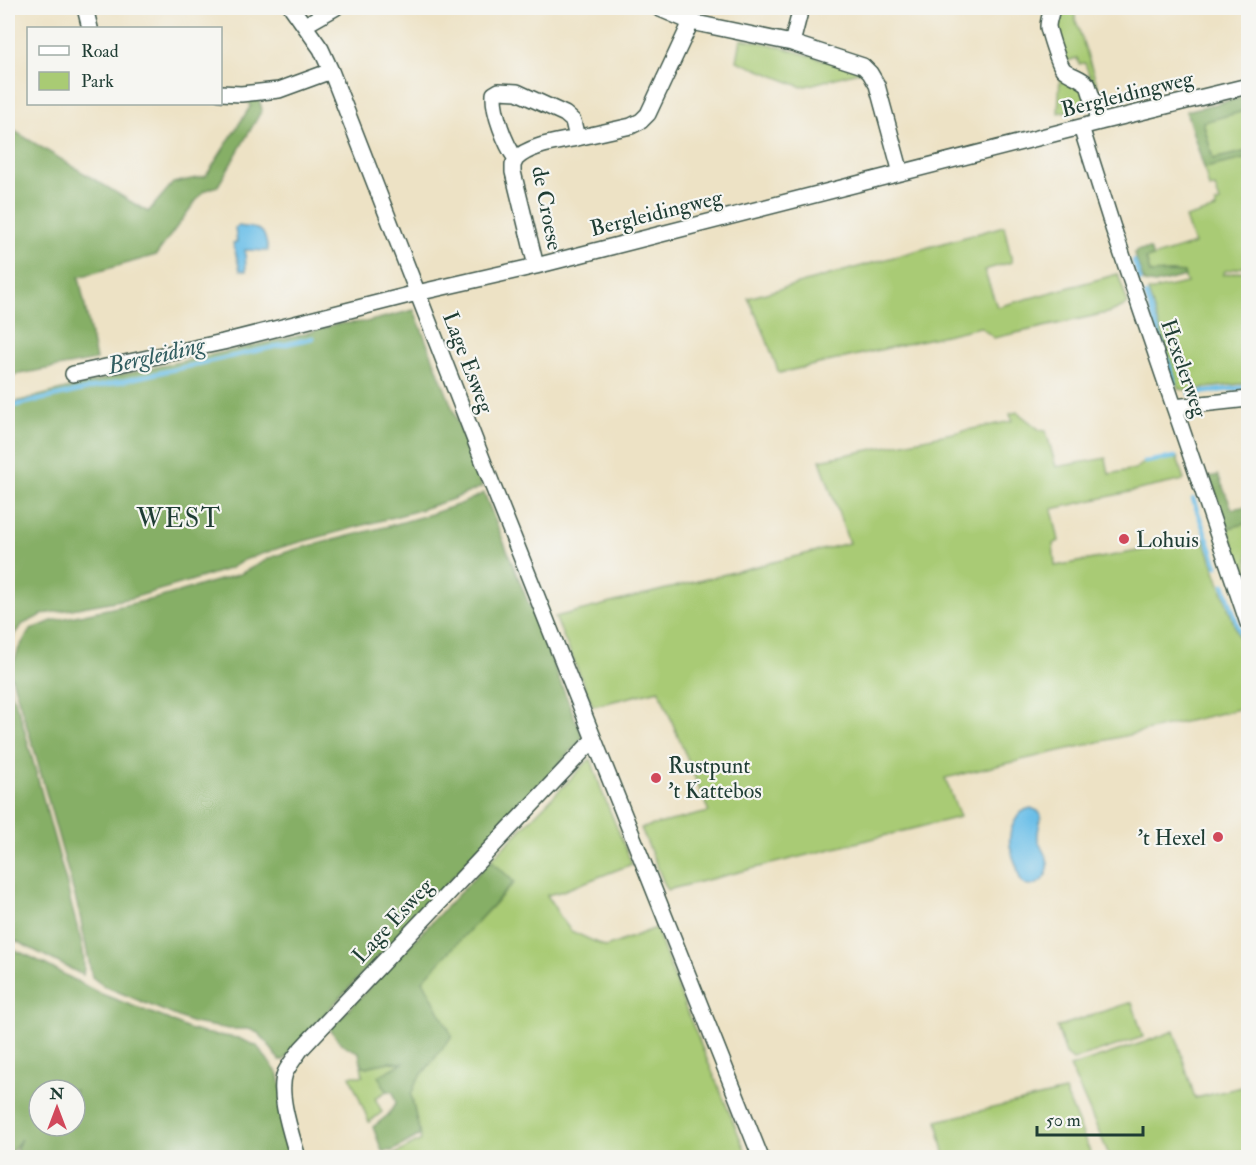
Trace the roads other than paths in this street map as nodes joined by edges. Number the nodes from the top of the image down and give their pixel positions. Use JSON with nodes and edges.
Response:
{"nodes":[{"id":1,"x":85,"y":8,"type":"edge"},
{"id":2,"x":292,"y":8,"type":"edge"},
{"id":3,"x":335,"y":8,"type":"edge"},
{"id":4,"x":658,"y":8,"type":"edge"},
{"id":5,"x":801,"y":8,"type":"edge"},
{"id":6,"x":1052,"y":8,"type":"edge"},
{"id":7,"x":691,"y":22,"type":"junction"},
{"id":8,"x":305,"y":24,"type":"junction"},
{"id":9,"x":90,"y":27,"type":"edge"},
{"id":10,"x":792,"y":43,"type":"junction"},
{"id":11,"x":331,"y":71,"type":"junction"},
{"id":12,"x":1248,"y":87,"type":"edge"},
{"id":13,"x":222,"y":93,"type":"edge"},
{"id":14,"x":1100,"y":122,"type":"junction"},
{"id":15,"x":1081,"y":127,"type":"junction"},
{"id":16,"x":578,"y":138,"type":"junction"},
{"id":17,"x":516,"y":159,"type":"junction"},
{"id":18,"x":901,"y":173,"type":"junction"},
{"id":19,"x":536,"y":266,"type":"junction"},
{"id":20,"x":417,"y":293,"type":"junction"},
{"id":21,"x":73,"y":374,"type":"dead end"},
{"id":22,"x":1248,"y":399,"type":"edge"},
{"id":23,"x":1174,"y":407,"type":"junction"},
{"id":24,"x":1248,"y":623,"type":"edge"},
{"id":25,"x":594,"y":739,"type":"junction"},
{"id":26,"x":298,"y":1158,"type":"edge"},
{"id":27,"x":761,"y":1158,"type":"edge"}],
"edges":[{"from":1,"to":9,"type":"street"},
{"from":2,"to":8,"type":"street","name":"Lage Esweg"},
{"from":3,"to":8,"type":"street"},
{"from":4,"to":7,"type":"street"},
{"from":5,"to":10,"type":"street"},
{"from":6,"to":14,"type":"street"},
{"from":7,"to":10,"type":"street"},
{"from":7,"to":16,"type":"street","name":"de Croese"},
{"from":8,"to":11,"type":"street","name":"Lage Esweg"},
{"from":10,"to":18,"type":"street"},
{"from":11,"to":13,"type":"street"},
{"from":11,"to":20,"type":"street","name":"Lage Esweg"},
{"from":12,"to":14,"type":"street","name":"Bergleidingweg"},
{"from":14,"to":15,"type":"street","name":"Bergleidingweg"},
{"from":15,"to":18,"type":"street","name":"Bergleidingweg"},
{"from":15,"to":23,"type":"street","name":"Hexelerweg"},
{"from":16,"to":17,"type":"street","name":"de Croese"},
{"from":16,"to":17,"type":"street","name":"de Croese"},
{"from":17,"to":19,"type":"street","name":"de Croese"},
{"from":18,"to":19,"type":"street","name":"Bergleidingweg"},
{"from":19,"to":20,"type":"street","name":"Bergleidingweg"},
{"from":20,"to":21,"type":"street","name":"Bergleidingweg"},
{"from":20,"to":25,"type":"street","name":"Lage Esweg"},
{"from":22,"to":23,"type":"street"},
{"from":23,"to":24,"type":"street","name":"Hexelerweg"},
{"from":25,"to":26,"type":"street","name":"Lage Esweg"},
{"from":25,"to":27,"type":"street","name":"Lage Esweg"}]}
